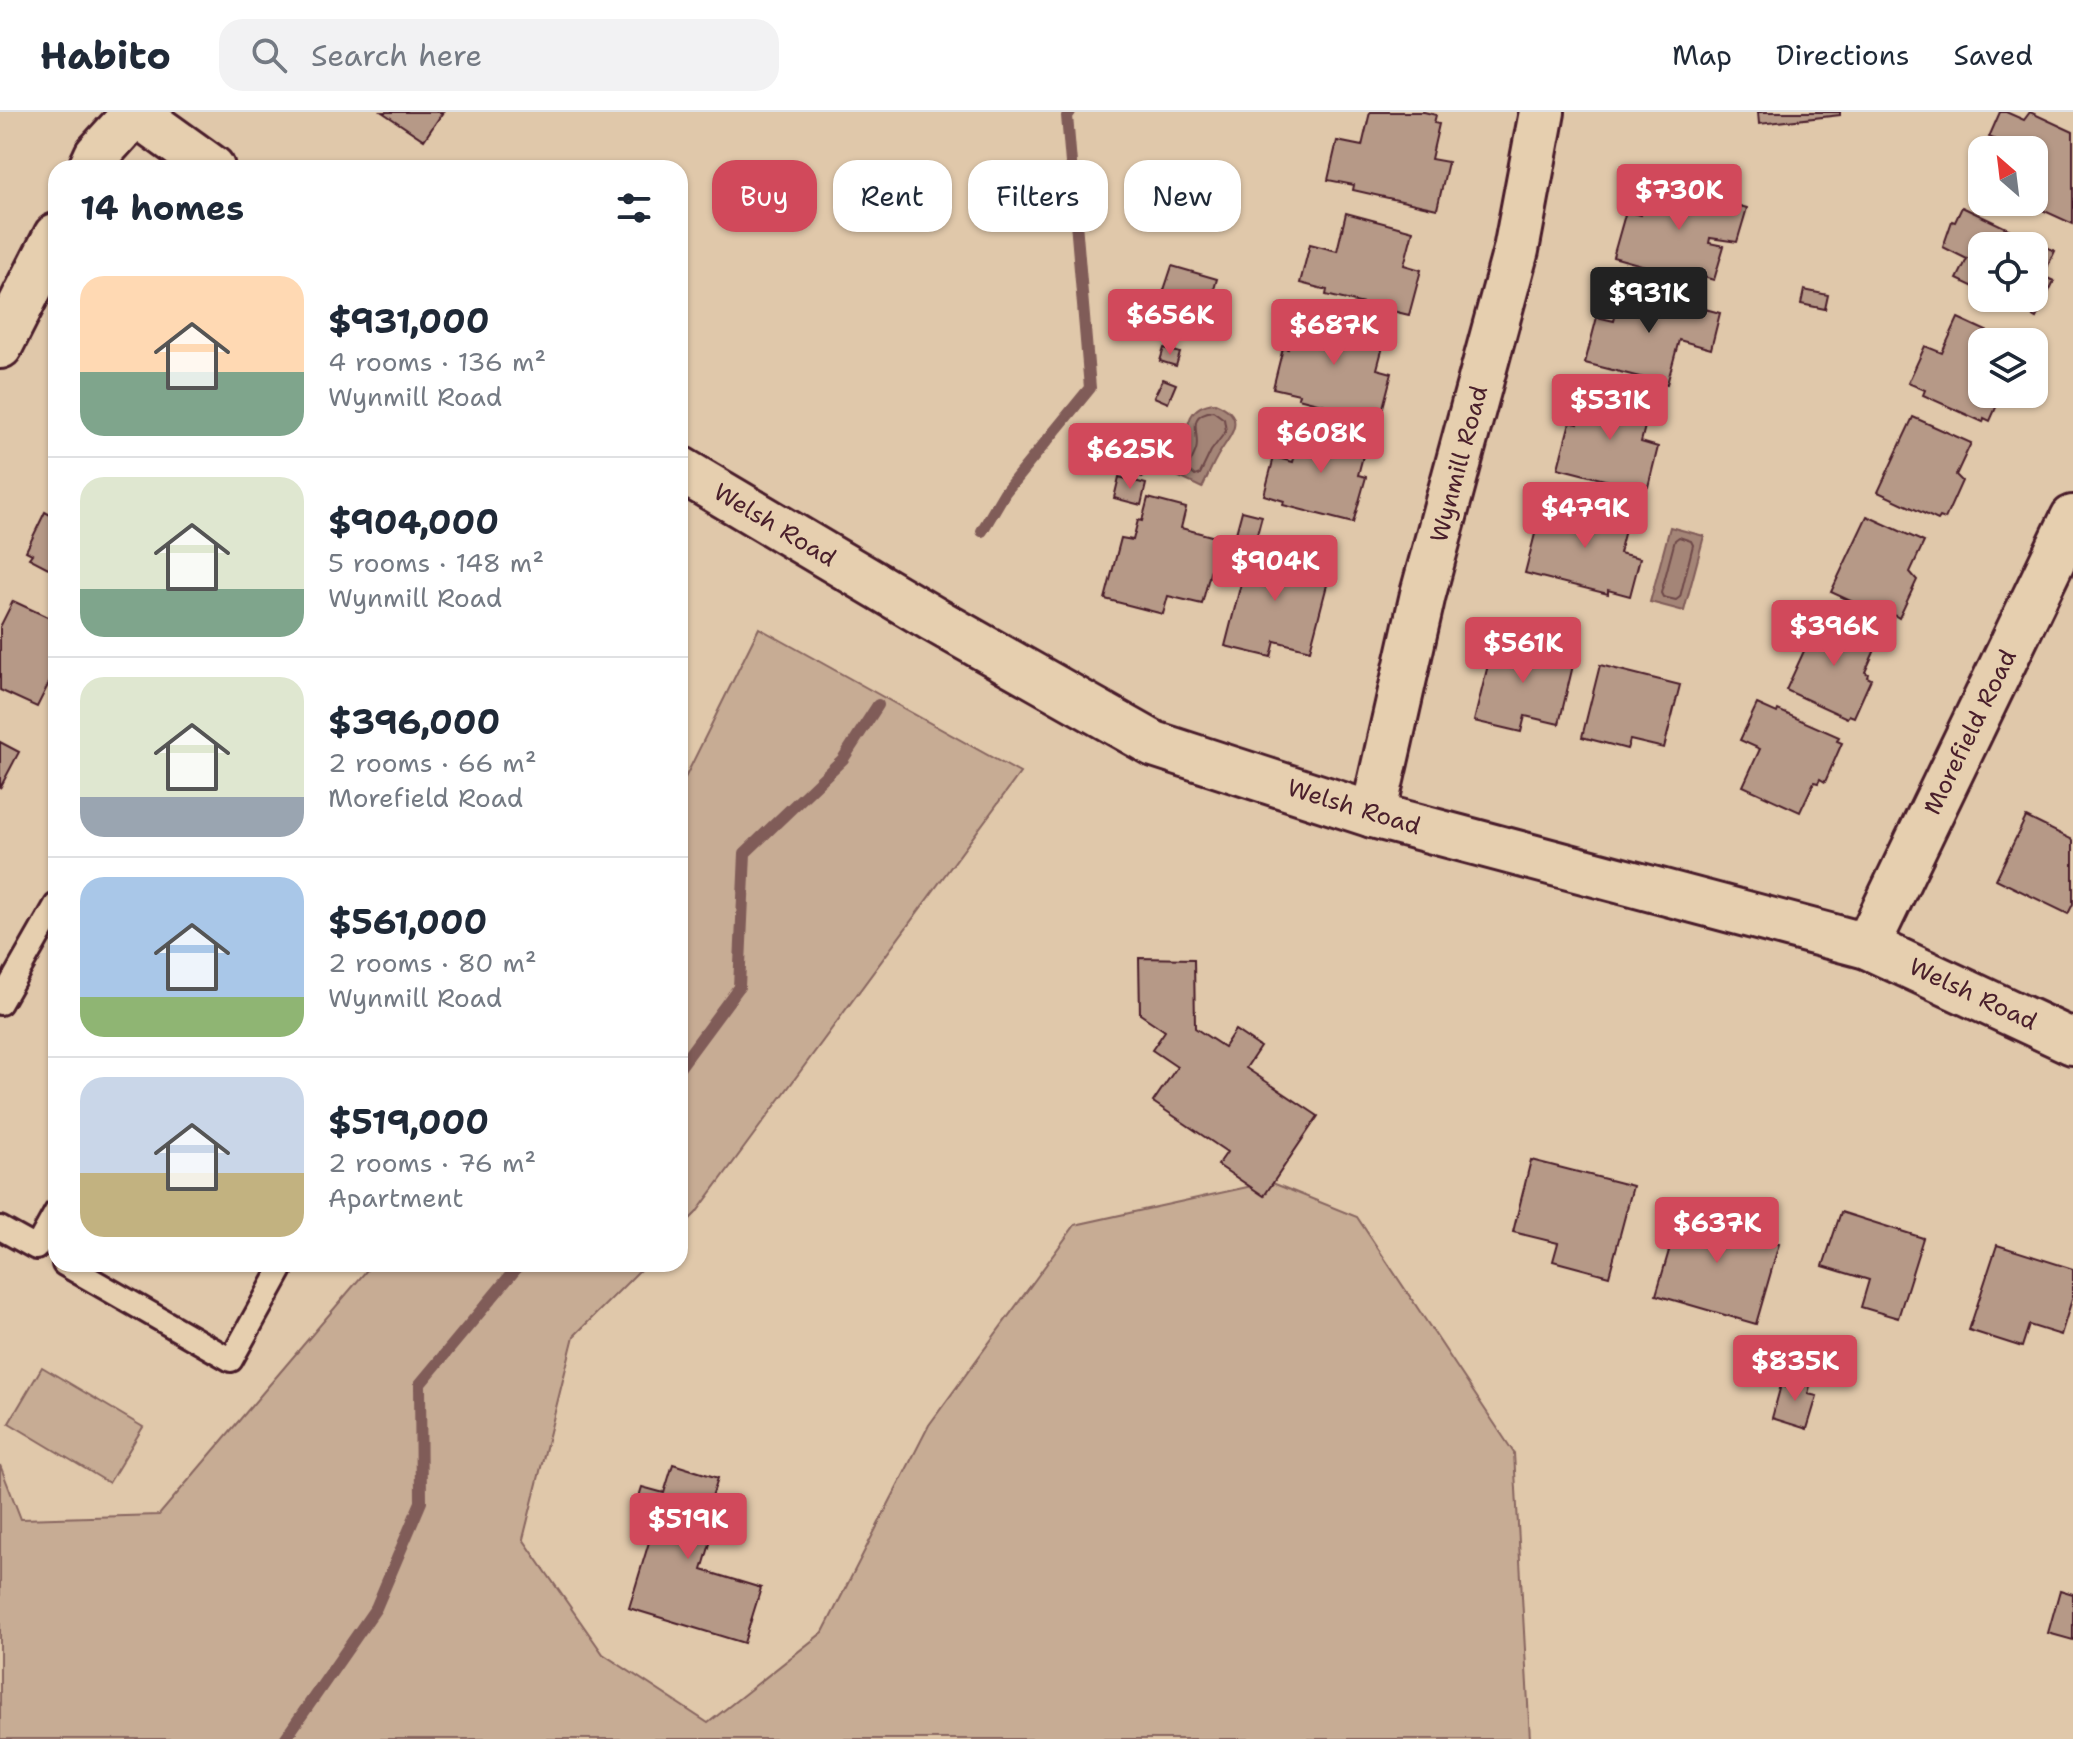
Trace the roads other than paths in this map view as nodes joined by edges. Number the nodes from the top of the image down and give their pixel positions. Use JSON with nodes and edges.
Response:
{"nodes":[{"id":1,"x":135,"y":112,"type":"edge"},
{"id":2,"x":1542,"y":112,"type":"edge"},
{"id":3,"x":95,"y":160,"type":"edge"},
{"id":4,"x":201,"y":160,"type":"edge"},
{"id":5,"x":48,"y":252,"type":"edge"},
{"id":6,"x":0,"y":346,"type":"edge"},
{"id":7,"x":688,"y":474,"type":"edge"},
{"id":8,"x":2073,"y":518,"type":"edge"},
{"id":9,"x":1373,"y":815,"type":"junction"},
{"id":10,"x":48,"y":919,"type":"edge"},
{"id":11,"x":1867,"y":946,"type":"junction"},
{"id":12,"x":0,"y":1003,"type":"edge"},
{"id":13,"x":2073,"y":1042,"type":"edge"},
{"id":14,"x":48,"y":1226,"type":"edge"},
{"id":15,"x":0,"y":1228,"type":"edge"},
{"id":16,"x":36,"y":1248,"type":"junction"},
{"id":17,"x":48,"y":1255,"type":"edge"},
{"id":18,"x":78,"y":1272,"type":"edge"},
{"id":19,"x":280,"y":1272,"type":"edge"}],
"edges":[{"from":1,"to":3,"type":"main road"},
{"from":1,"to":4,"type":"main road"},
{"from":2,"to":9,"type":"main road","name":"Wynmill Road"},
{"from":5,"to":6,"type":"main road"},
{"from":7,"to":9,"type":"main road","name":"Welsh Road"},
{"from":8,"to":11,"type":"main road","name":"Morefield Road"},
{"from":9,"to":11,"type":"main road","name":"Welsh Road"},
{"from":10,"to":12,"type":"lane"},
{"from":11,"to":13,"type":"main road","name":"Welsh Road"},
{"from":14,"to":16,"type":"lane"},
{"from":15,"to":16,"type":"lane"},
{"from":16,"to":17,"type":"lane"},
{"from":18,"to":19,"type":"lane"}]}
